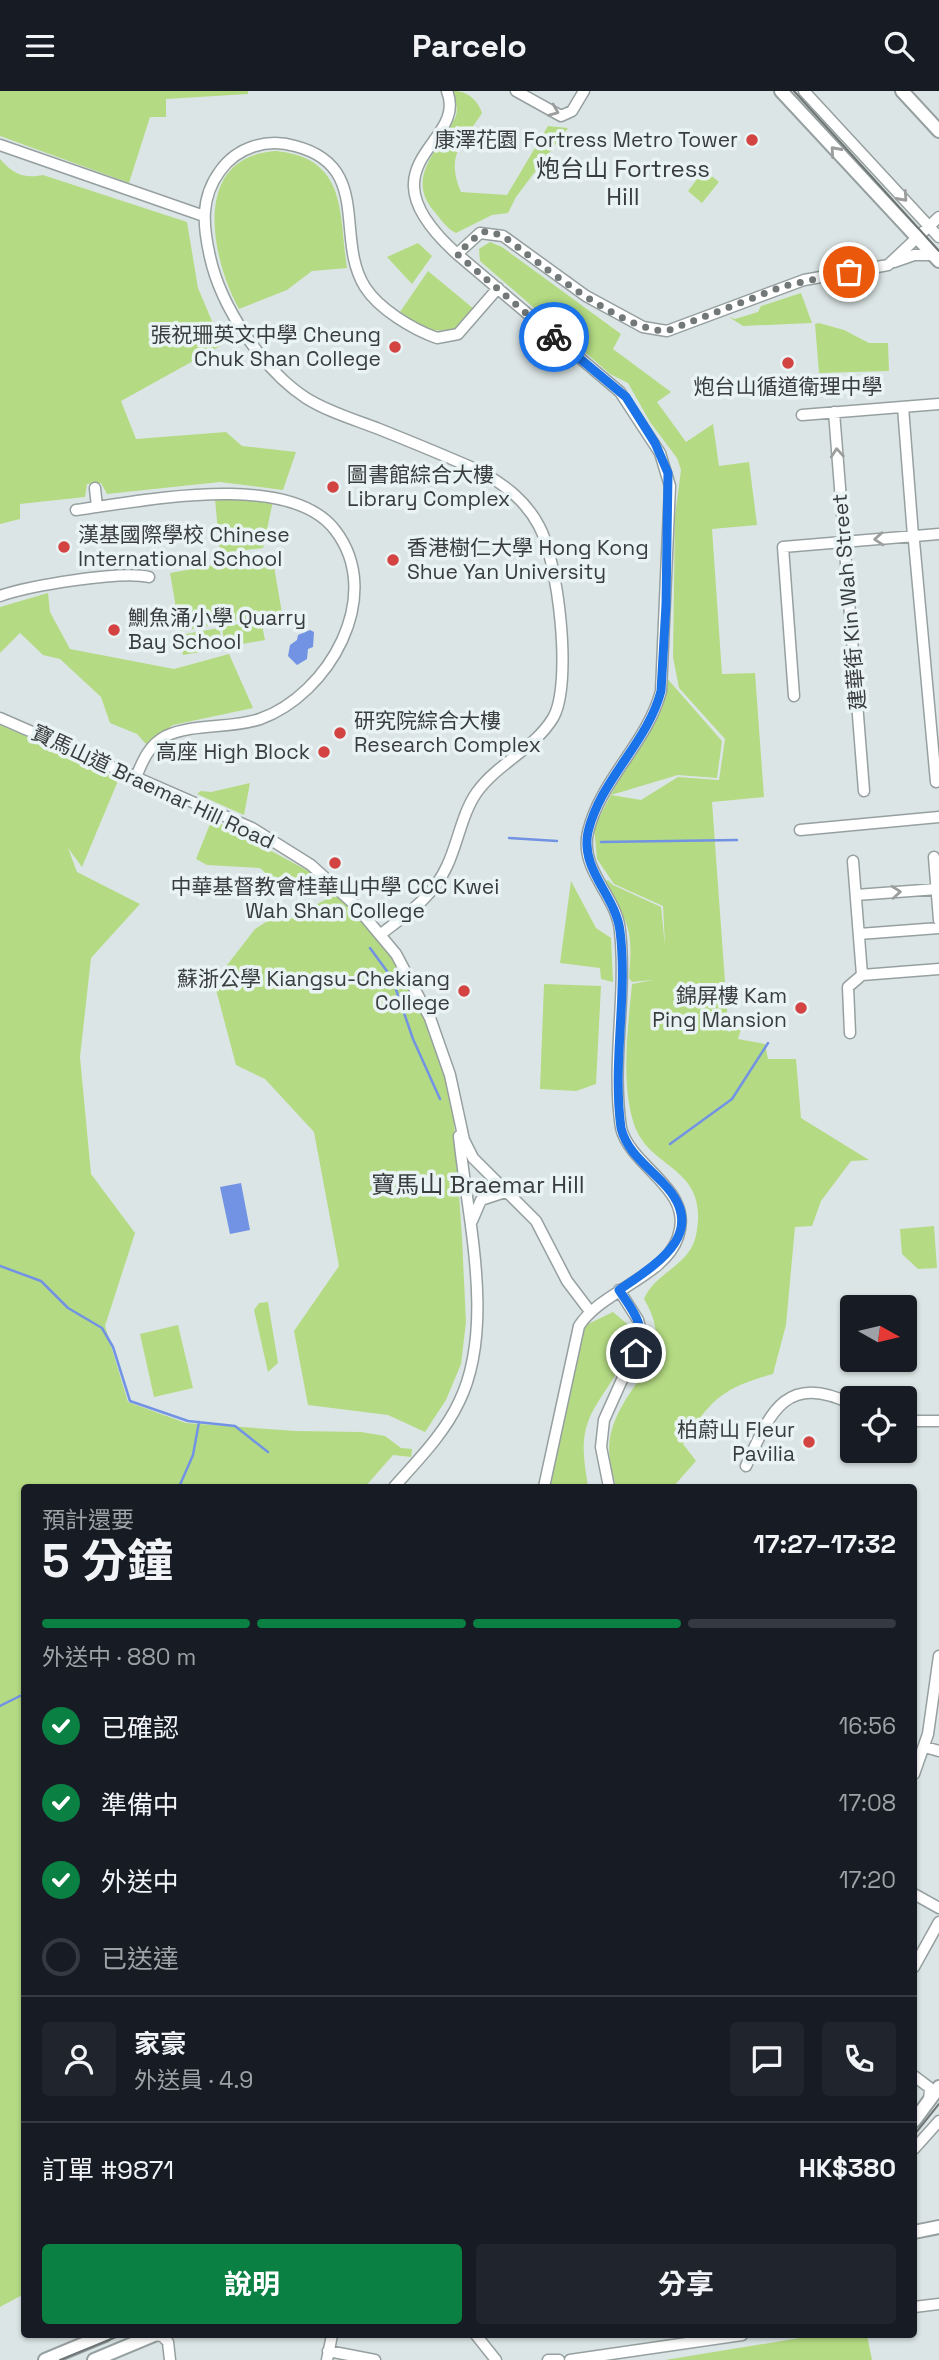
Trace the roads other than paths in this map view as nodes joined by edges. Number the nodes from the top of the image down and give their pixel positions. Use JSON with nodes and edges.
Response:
{"nodes":[{"id":1,"x":447,"y":91,"type":"edge"},
{"id":2,"x":516,"y":91,"type":"edge"},
{"id":3,"x":584,"y":91,"type":"edge"},
{"id":4,"x":781,"y":91,"type":"edge"},
{"id":5,"x":804,"y":91,"type":"edge"},
{"id":6,"x":902,"y":91,"type":"edge"},
{"id":7,"x":939,"y":131,"type":"edge"},
{"id":8,"x":0,"y":145,"type":"edge"},
{"id":9,"x":204,"y":216,"type":"junction"},
{"id":10,"x":939,"y":217,"type":"edge"},
{"id":11,"x":930,"y":226,"type":"junction"},
{"id":12,"x":918,"y":237,"type":"junction"},
{"id":13,"x":939,"y":237,"type":"edge"},
{"id":14,"x":457,"y":254,"type":"junction"},
{"id":15,"x":936,"y":258,"type":"edge"},
{"id":16,"x":894,"y":261,"type":"junction"},
{"id":17,"x":498,"y":288,"type":"junction"},
{"id":18,"x":939,"y":404,"type":"edge"},
{"id":19,"x":903,"y":407,"type":"junction"},
{"id":20,"x":834,"y":412,"type":"junction"},
{"id":21,"x":802,"y":415,"type":"dead end"},
{"id":22,"x":95,"y":488,"type":"dead end"},
{"id":23,"x":97,"y":507,"type":"junction"},
{"id":24,"x":76,"y":510,"type":"dead end"},
{"id":25,"x":939,"y":534,"type":"edge"},
{"id":26,"x":914,"y":539,"type":"junction"},
{"id":27,"x":844,"y":542,"type":"junction"},
{"id":28,"x":149,"y":577,"type":"dead end"},
{"id":29,"x":0,"y":596,"type":"edge"},
{"id":30,"x":796,"y":693,"type":"dead end"},
{"id":31,"x":0,"y":718,"type":"edge"},
{"id":32,"x":136,"y":777,"type":"junction"},
{"id":33,"x":936,"y":782,"type":"dead end"},
{"id":34,"x":864,"y":791,"type":"dead end"},
{"id":35,"x":939,"y":817,"type":"edge"},
{"id":36,"x":800,"y":829,"type":"dead end"},
{"id":37,"x":934,"y":857,"type":"dead end"},
{"id":38,"x":853,"y":861,"type":"dead end"},
{"id":39,"x":937,"y":889,"type":"junction"},
{"id":40,"x":856,"y":895,"type":"junction"},
{"id":41,"x":939,"y":921,"type":"edge"},
{"id":42,"x":939,"y":928,"type":"edge"},
{"id":43,"x":381,"y":934,"type":"junction"},
{"id":44,"x":859,"y":934,"type":"junction"},
{"id":45,"x":939,"y":969,"type":"edge"},
{"id":46,"x":862,"y":975,"type":"junction"},
{"id":47,"x":850,"y":1033,"type":"dead end"},
{"id":48,"x":456,"y":1105,"type":"junction"},
{"id":49,"x":478,"y":1165,"type":"junction"},
{"id":50,"x":464,"y":1180,"type":"junction"},
{"id":51,"x":505,"y":1192,"type":"junction"},
{"id":52,"x":471,"y":1226,"type":"junction"},
{"id":53,"x":619,"y":1290,"type":"junction"},
{"id":54,"x":589,"y":1310,"type":"junction"},
{"id":55,"x":840,"y":1399,"type":"edge"},
{"id":56,"x":917,"y":1421,"type":"edge"},
{"id":57,"x":939,"y":1421,"type":"edge"},
{"id":58,"x":746,"y":1466,"type":"dead end"},
{"id":59,"x":397,"y":1484,"type":"edge"},
{"id":60,"x":545,"y":1484,"type":"edge"},
{"id":61,"x":608,"y":1484,"type":"edge"},
{"id":62,"x":939,"y":1656,"type":"edge"},
{"id":63,"x":925,"y":1748,"type":"junction"},
{"id":64,"x":939,"y":1751,"type":"edge"},
{"id":65,"x":917,"y":1767,"type":"edge"},
{"id":66,"x":917,"y":1896,"type":"edge"},
{"id":67,"x":939,"y":1908,"type":"edge"},
{"id":68,"x":939,"y":1922,"type":"edge"},
{"id":69,"x":917,"y":1962,"type":"edge"},
{"id":70,"x":917,"y":2078,"type":"edge"},
{"id":71,"x":939,"y":2087,"type":"edge"},
{"id":72,"x":928,"y":2102,"type":"junction"},
{"id":73,"x":917,"y":2117,"type":"edge"},
{"id":74,"x":939,"y":2121,"type":"edge"},
{"id":75,"x":917,"y":2146,"type":"edge"},
{"id":76,"x":939,"y":2227,"type":"edge"},
{"id":77,"x":917,"y":2231,"type":"edge"},
{"id":78,"x":939,"y":2304,"type":"edge"},
{"id":79,"x":917,"y":2307,"type":"edge"},
{"id":80,"x":98,"y":2338,"type":"edge"},
{"id":81,"x":146,"y":2338,"type":"edge"},
{"id":82,"x":164,"y":2338,"type":"edge"},
{"id":83,"x":331,"y":2338,"type":"edge"},
{"id":84,"x":482,"y":2338,"type":"edge"},
{"id":85,"x":721,"y":2338,"type":"edge"},
{"id":86,"x":328,"y":2356,"type":"edge"},
{"id":87,"x":492,"y":2358,"type":"edge"},
{"id":88,"x":45,"y":2360,"type":"edge"},
{"id":89,"x":94,"y":2360,"type":"edge"},
{"id":90,"x":170,"y":2360,"type":"edge"},
{"id":91,"x":375,"y":2360,"type":"edge"},
{"id":92,"x":548,"y":2360,"type":"edge"},
{"id":93,"x":559,"y":2360,"type":"edge"},
{"id":94,"x":570,"y":2360,"type":"edge"}],
"edges":[{"from":1,"to":14,"type":"street"},
{"from":2,"to":3,"type":"street","one_way":true},
{"from":12,"to":4,"type":"main road","one_way":true},
{"from":5,"to":11,"type":"street","one_way":true},
{"from":6,"to":7,"type":"main road"},
{"from":8,"to":9,"type":"street"},
{"from":9,"to":17,"type":"street"},
{"from":9,"to":43,"type":"street"},
{"from":10,"to":11,"type":"street"},
{"from":11,"to":12,"type":"street"},
{"from":11,"to":13,"type":"street"},
{"from":12,"to":15,"type":"main road"},
{"from":12,"to":16,"type":"street"},
{"from":14,"to":16,"type":"street"},
{"from":14,"to":17,"type":"street"},
{"from":15,"to":16,"type":"street"},
{"from":17,"to":53,"type":"street"},
{"from":18,"to":19,"type":"street"},
{"from":19,"to":20,"type":"street"},
{"from":19,"to":26,"type":"street"},
{"from":20,"to":21,"type":"street"},
{"from":27,"to":20,"type":"street","name":"建華街 Kin Wah Street","one_way":true},
{"from":22,"to":23,"type":"street"},
{"from":23,"to":24,"type":"street"},
{"from":23,"to":32,"type":"street"},
{"from":25,"to":26,"type":"street"},
{"from":26,"to":27,"type":"street","one_way":true},
{"from":26,"to":33,"type":"street"},
{"from":27,"to":30,"type":"street"},
{"from":27,"to":34,"type":"street","name":"建華街 Kin Wah Street"},
{"from":28,"to":29,"type":"street"},
{"from":31,"to":32,"type":"street","name":"寶馬山道 Braemar Hill Road"},
{"from":32,"to":43,"type":"street","name":"寶馬山道 Braemar Hill Road"},
{"from":35,"to":36,"type":"street"},
{"from":37,"to":39,"type":"street"},
{"from":38,"to":40,"type":"street"},
{"from":40,"to":39,"type":"street","one_way":true},
{"from":39,"to":41,"type":"street"},
{"from":40,"to":44,"type":"street"},
{"from":42,"to":44,"type":"street"},
{"from":43,"to":48,"type":"street","name":"寶馬山道 Braemar Hill Road"},
{"from":44,"to":46,"type":"street"},
{"from":45,"to":46,"type":"street"},
{"from":46,"to":47,"type":"street"},
{"from":48,"to":49,"type":"street","name":"寶馬山道 Braemar Hill Road"},
{"from":48,"to":50,"type":"street","name":"寶馬山道 Braemar Hill Road"},
{"from":49,"to":50,"type":"street"},
{"from":49,"to":51,"type":"street","name":"寶馬山道 Braemar Hill Road"},
{"from":50,"to":52,"type":"street","name":"寶馬山道 Braemar Hill Road"},
{"from":51,"to":52,"type":"street"},
{"from":51,"to":54,"type":"street","name":"寶馬山道 Braemar Hill Road"},
{"from":52,"to":59,"type":"street","name":"寶馬山道 Braemar Hill Road"},
{"from":53,"to":54,"type":"street"},
{"from":53,"to":61,"type":"street"},
{"from":54,"to":60,"type":"street"},
{"from":55,"to":58,"type":"street"},
{"from":56,"to":57,"type":"street"},
{"from":62,"to":63,"type":"street"},
{"from":63,"to":64,"type":"street"},
{"from":63,"to":65,"type":"street"},
{"from":66,"to":67,"type":"street"},
{"from":68,"to":69,"type":"street"},
{"from":70,"to":72,"type":"street"},
{"from":71,"to":72,"type":"main road"},
{"from":72,"to":73,"type":"main road"},
{"from":74,"to":75,"type":"street"},
{"from":76,"to":77,"type":"main road"},
{"from":78,"to":79,"type":"street"},
{"from":80,"to":88,"type":"main road"},
{"from":81,"to":89,"type":"main road"},
{"from":82,"to":90,"type":"street"},
{"from":83,"to":86,"type":"street"},
{"from":84,"to":87,"type":"street"},
{"from":85,"to":94,"type":"street"},
{"from":86,"to":91,"type":"street"},
{"from":92,"to":93,"type":"street"}]}
